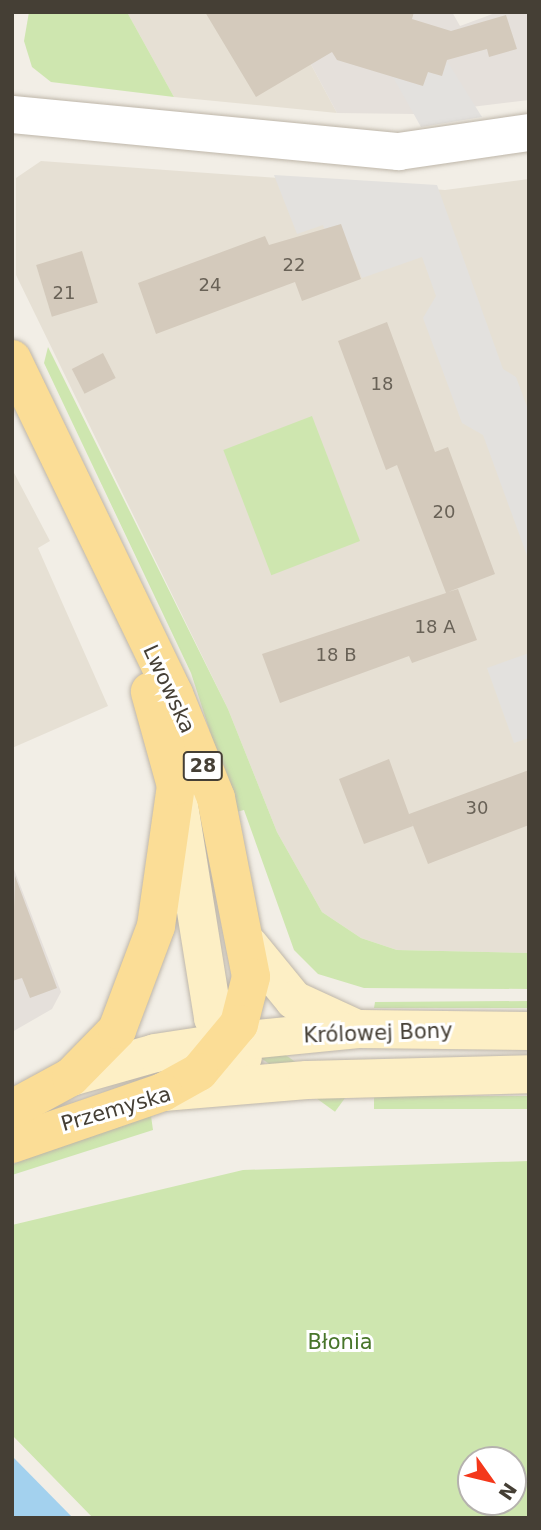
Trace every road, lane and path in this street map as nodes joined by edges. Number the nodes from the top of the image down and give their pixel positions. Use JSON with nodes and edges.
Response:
{"nodes":[{"id":1,"x":12,"y":114,"type":"edge"},
{"id":2,"x":529,"y":132,"type":"edge"},
{"id":3,"x":12,"y":359,"type":"edge"},
{"id":4,"x":125,"y":598,"type":"junction"},
{"id":5,"x":176,"y":786,"type":"junction"},
{"id":6,"x":249,"y":945,"type":"junction"},
{"id":7,"x":360,"y":1029,"type":"junction"},
{"id":8,"x":529,"y":1031,"type":"edge"},
{"id":9,"x":227,"y":1042,"type":"junction"},
{"id":10,"x":529,"y":1074,"type":"edge"},
{"id":11,"x":71,"y":1077,"type":"junction"},
{"id":12,"x":307,"y":1080,"type":"junction"},
{"id":13,"x":163,"y":1092,"type":"junction"},
{"id":14,"x":12,"y":1109,"type":"edge"},
{"id":15,"x":12,"y":1144,"type":"edge"}],
"edges":[{"from":1,"to":2,"type":"street"},
{"from":3,"to":4,"type":"main road","name":"Lwowska","number":"28"},
{"from":4,"to":5,"type":"main road","name":"Lwowska","number":"28"},
{"from":4,"to":6,"type":"main road","name":"Lwowska","number":"28"},
{"from":5,"to":9,"type":"main road","name":"Lwowska"},
{"from":5,"to":11,"type":"main road","name":"Lwowska","number":"28"},
{"from":6,"to":7,"type":"main road","name":"Lwowska"},
{"from":6,"to":9,"type":"main road","name":"Lwowska","number":"28"},
{"from":7,"to":8,"type":"main road","name":"Królowej Bony"},
{"from":7,"to":9,"type":"main road","name":"Królowej Bony"},
{"from":9,"to":11,"type":"main road","name":"Przemyska"},
{"from":9,"to":12,"type":"main road"},
{"from":9,"to":13,"type":"main road","name":"Lwowska","number":"28"},
{"from":10,"to":12,"type":"main road"},
{"from":11,"to":14,"type":"main road","name":"Przemyska","number":"28"},
{"from":12,"to":13,"type":"main road","name":"Przemyska"},
{"from":13,"to":15,"type":"main road","name":"Przemyska","number":"28"}]}
